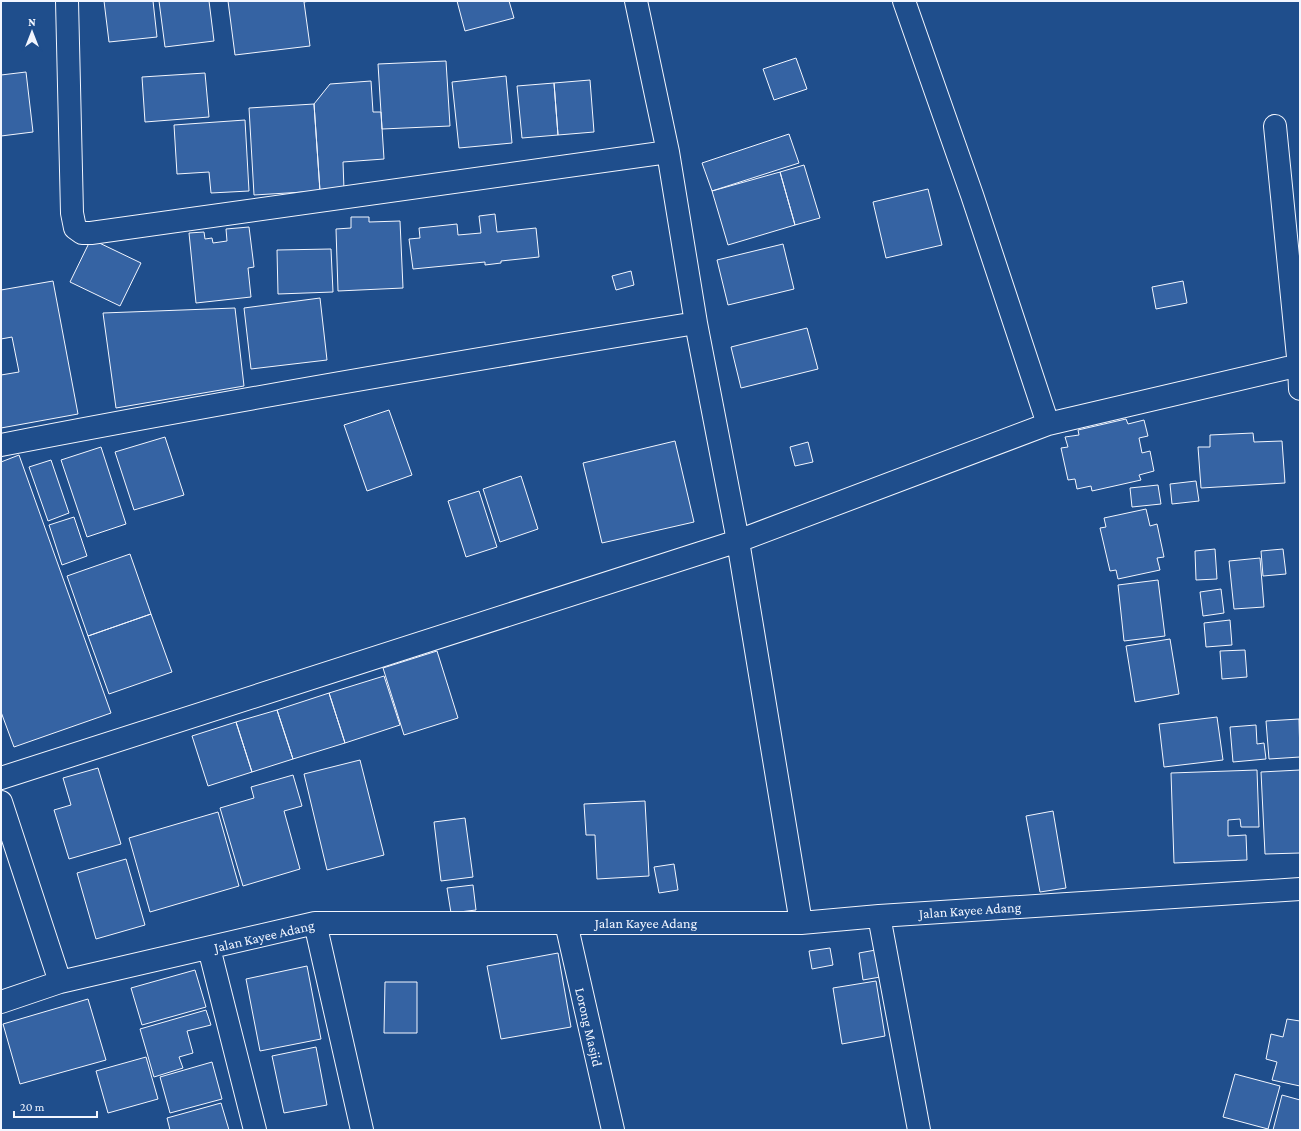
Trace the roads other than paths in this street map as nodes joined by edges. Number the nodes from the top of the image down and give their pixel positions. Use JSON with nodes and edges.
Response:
{"nodes":[{"id":1,"x":67,"y":1,"type":"edge"},
{"id":2,"x":636,"y":1,"type":"edge"},
{"id":3,"x":904,"y":1,"type":"edge"},
{"id":4,"x":1275,"y":126,"type":"dead end"},
{"id":5,"x":668,"y":152,"type":"junction"},
{"id":6,"x":696,"y":323,"type":"junction"},
{"id":7,"x":1299,"y":367,"type":"junction"},
{"id":8,"x":1300,"y":389,"type":"edge"},
{"id":9,"x":1048,"y":424,"type":"junction"},
{"id":10,"x":1,"y":445,"type":"edge"},
{"id":11,"x":738,"y":541,"type":"junction"},
{"id":12,"x":1,"y":778,"type":"edge"},
{"id":13,"x":1,"y":802,"type":"edge"},
{"id":14,"x":1300,"y":889,"type":"edge"},
{"id":15,"x":879,"y":916,"type":"junction"},
{"id":16,"x":314,"y":923,"type":"junction"},
{"id":17,"x":566,"y":923,"type":"junction"},
{"id":18,"x":801,"y":923,"type":"junction"},
{"id":19,"x":209,"y":948,"type":"junction"},
{"id":20,"x":60,"y":982,"type":"junction"},
{"id":21,"x":1,"y":1002,"type":"edge"},
{"id":22,"x":254,"y":1130,"type":"edge"},
{"id":23,"x":362,"y":1130,"type":"edge"},
{"id":24,"x":613,"y":1130,"type":"edge"},
{"id":25,"x":919,"y":1130,"type":"edge"}],
"edges":[{"from":1,"to":5,"type":"street"},
{"from":2,"to":5,"type":"street"},
{"from":3,"to":9,"type":"street"},
{"from":4,"to":7,"type":"street"},
{"from":5,"to":6,"type":"street"},
{"from":6,"to":10,"type":"street"},
{"from":6,"to":11,"type":"street"},
{"from":7,"to":8,"type":"street"},
{"from":7,"to":9,"type":"street"},
{"from":9,"to":11,"type":"street"},
{"from":11,"to":12,"type":"street"},
{"from":11,"to":18,"type":"street"},
{"from":13,"to":20,"type":"street"},
{"from":14,"to":15,"type":"street","name":"Jalan Kayee Adang"},
{"from":15,"to":18,"type":"street","name":"Jalan Kayee Adang"},
{"from":15,"to":25,"type":"street"},
{"from":16,"to":17,"type":"street","name":"Jalan Kayee Adang"},
{"from":16,"to":19,"type":"street","name":"Jalan Kayee Adang"},
{"from":16,"to":23,"type":"street"},
{"from":17,"to":18,"type":"street","name":"Jalan Kayee Adang"},
{"from":17,"to":24,"type":"street","name":"Lorong Masjid"},
{"from":19,"to":20,"type":"street","name":"Jalan Kayee Adang"},
{"from":19,"to":22,"type":"street"},
{"from":20,"to":21,"type":"street","name":"Jalan Kayee Adang"}]}
